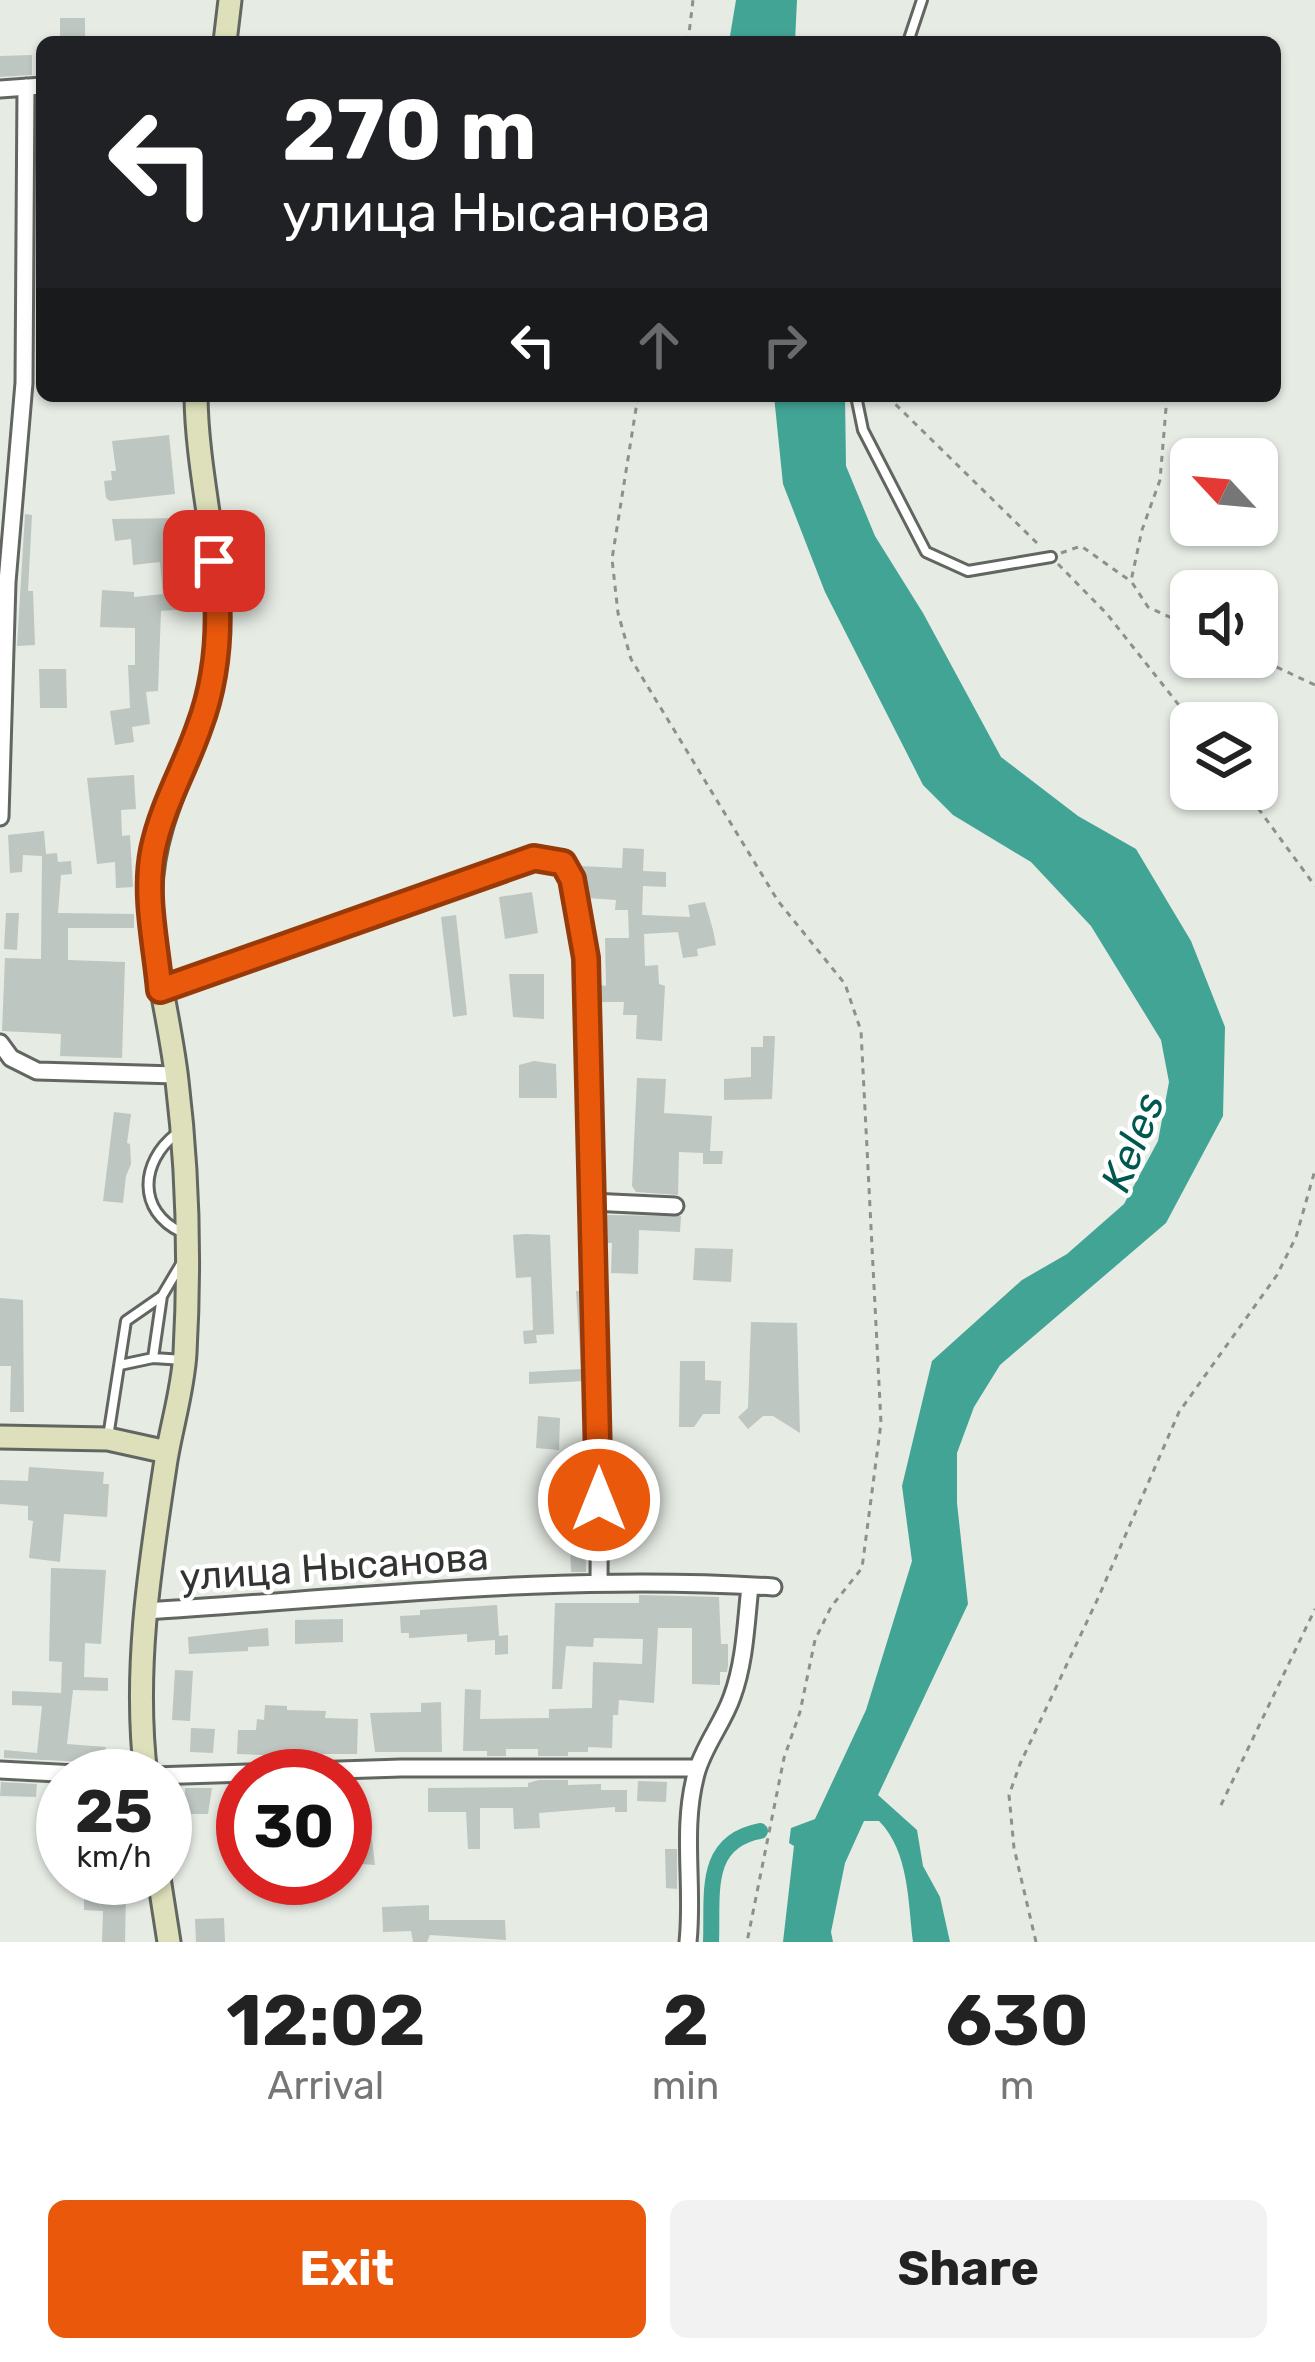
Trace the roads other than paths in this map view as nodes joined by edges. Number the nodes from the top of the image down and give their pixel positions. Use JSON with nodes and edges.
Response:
{"nodes":[{"id":1,"x":230,"y":0,"type":"edge"},
{"id":2,"x":922,"y":0,"type":"edge"},
{"id":3,"x":226,"y":36,"type":"edge"},
{"id":4,"x":910,"y":36,"type":"edge"},
{"id":5,"x":34,"y":86,"type":"edge"},
{"id":6,"x":0,"y":89,"type":"edge"},
{"id":7,"x":197,"y":402,"type":"edge"},
{"id":8,"x":857,"y":402,"type":"edge"},
{"id":9,"x":1051,"y":556,"type":"road end"},
{"id":10,"x":4,"y":581,"type":"edge"},
{"id":11,"x":0,"y":818,"type":"edge"},
{"id":12,"x":160,"y":990,"type":"junction"},
{"id":13,"x":0,"y":1043,"type":"edge"},
{"id":14,"x":176,"y":1075,"type":"junction"},
{"id":15,"x":182,"y":1130,"type":"junction"},
{"id":16,"x":591,"y":1202,"type":"junction"},
{"id":17,"x":674,"y":1206,"type":"dead end"},
{"id":18,"x":189,"y":1246,"type":"junction"},
{"id":19,"x":162,"y":1296,"type":"junction"},
{"id":20,"x":153,"y":1358,"type":"junction"},
{"id":21,"x":185,"y":1360,"type":"junction"},
{"id":22,"x":120,"y":1365,"type":"junction"},
{"id":23,"x":0,"y":1437,"type":"edge"},
{"id":24,"x":108,"y":1439,"type":"junction"},
{"id":25,"x":167,"y":1452,"type":"junction"},
{"id":26,"x":599,"y":1582,"type":"junction"},
{"id":27,"x":750,"y":1586,"type":"junction"},
{"id":28,"x":773,"y":1587,"type":"dead end"},
{"id":29,"x":146,"y":1611,"type":"junction"},
{"id":30,"x":146,"y":1749,"type":"edge"},
{"id":31,"x":697,"y":1768,"type":"junction"},
{"id":32,"x":0,"y":1770,"type":"edge"},
{"id":33,"x":36,"y":1772,"type":"edge"},
{"id":34,"x":192,"y":1775,"type":"edge"},
{"id":35,"x":163,"y":1905,"type":"edge"},
{"id":36,"x":169,"y":1942,"type":"edge"},
{"id":37,"x":688,"y":1942,"type":"edge"}],
"edges":[{"from":1,"to":3,"type":"main road"},
{"from":2,"to":4,"type":"lane"},
{"from":5,"to":6,"type":"street"},
{"from":5,"to":10,"type":"street"},
{"from":7,"to":12,"type":"main road"},
{"from":8,"to":9,"type":"lane"},
{"from":10,"to":11,"type":"street"},
{"from":12,"to":14,"type":"main road"},
{"from":12,"to":16,"type":"street"},
{"from":13,"to":14,"type":"street"},
{"from":14,"to":15,"type":"main road"},
{"from":15,"to":18,"type":"main road"},
{"from":15,"to":18,"type":"lane"},
{"from":16,"to":17,"type":"street"},
{"from":16,"to":26,"type":"street"},
{"from":18,"to":19,"type":"lane"},
{"from":18,"to":21,"type":"main road"},
{"from":19,"to":20,"type":"lane"},
{"from":19,"to":22,"type":"lane"},
{"from":20,"to":21,"type":"lane"},
{"from":20,"to":22,"type":"lane"},
{"from":21,"to":25,"type":"main road"},
{"from":22,"to":24,"type":"lane"},
{"from":23,"to":24,"type":"main road"},
{"from":24,"to":25,"type":"main road"},
{"from":25,"to":29,"type":"main road"},
{"from":26,"to":27,"type":"street","name":"улица Нысанова"},
{"from":26,"to":29,"type":"street","name":"улица Нысанова"},
{"from":27,"to":28,"type":"street","name":"улица Нысанова"},
{"from":27,"to":31,"type":"street"},
{"from":29,"to":30,"type":"main road"},
{"from":31,"to":34,"type":"street"},
{"from":31,"to":37,"type":"street"},
{"from":32,"to":33,"type":"street"},
{"from":35,"to":36,"type":"main road"}]}
